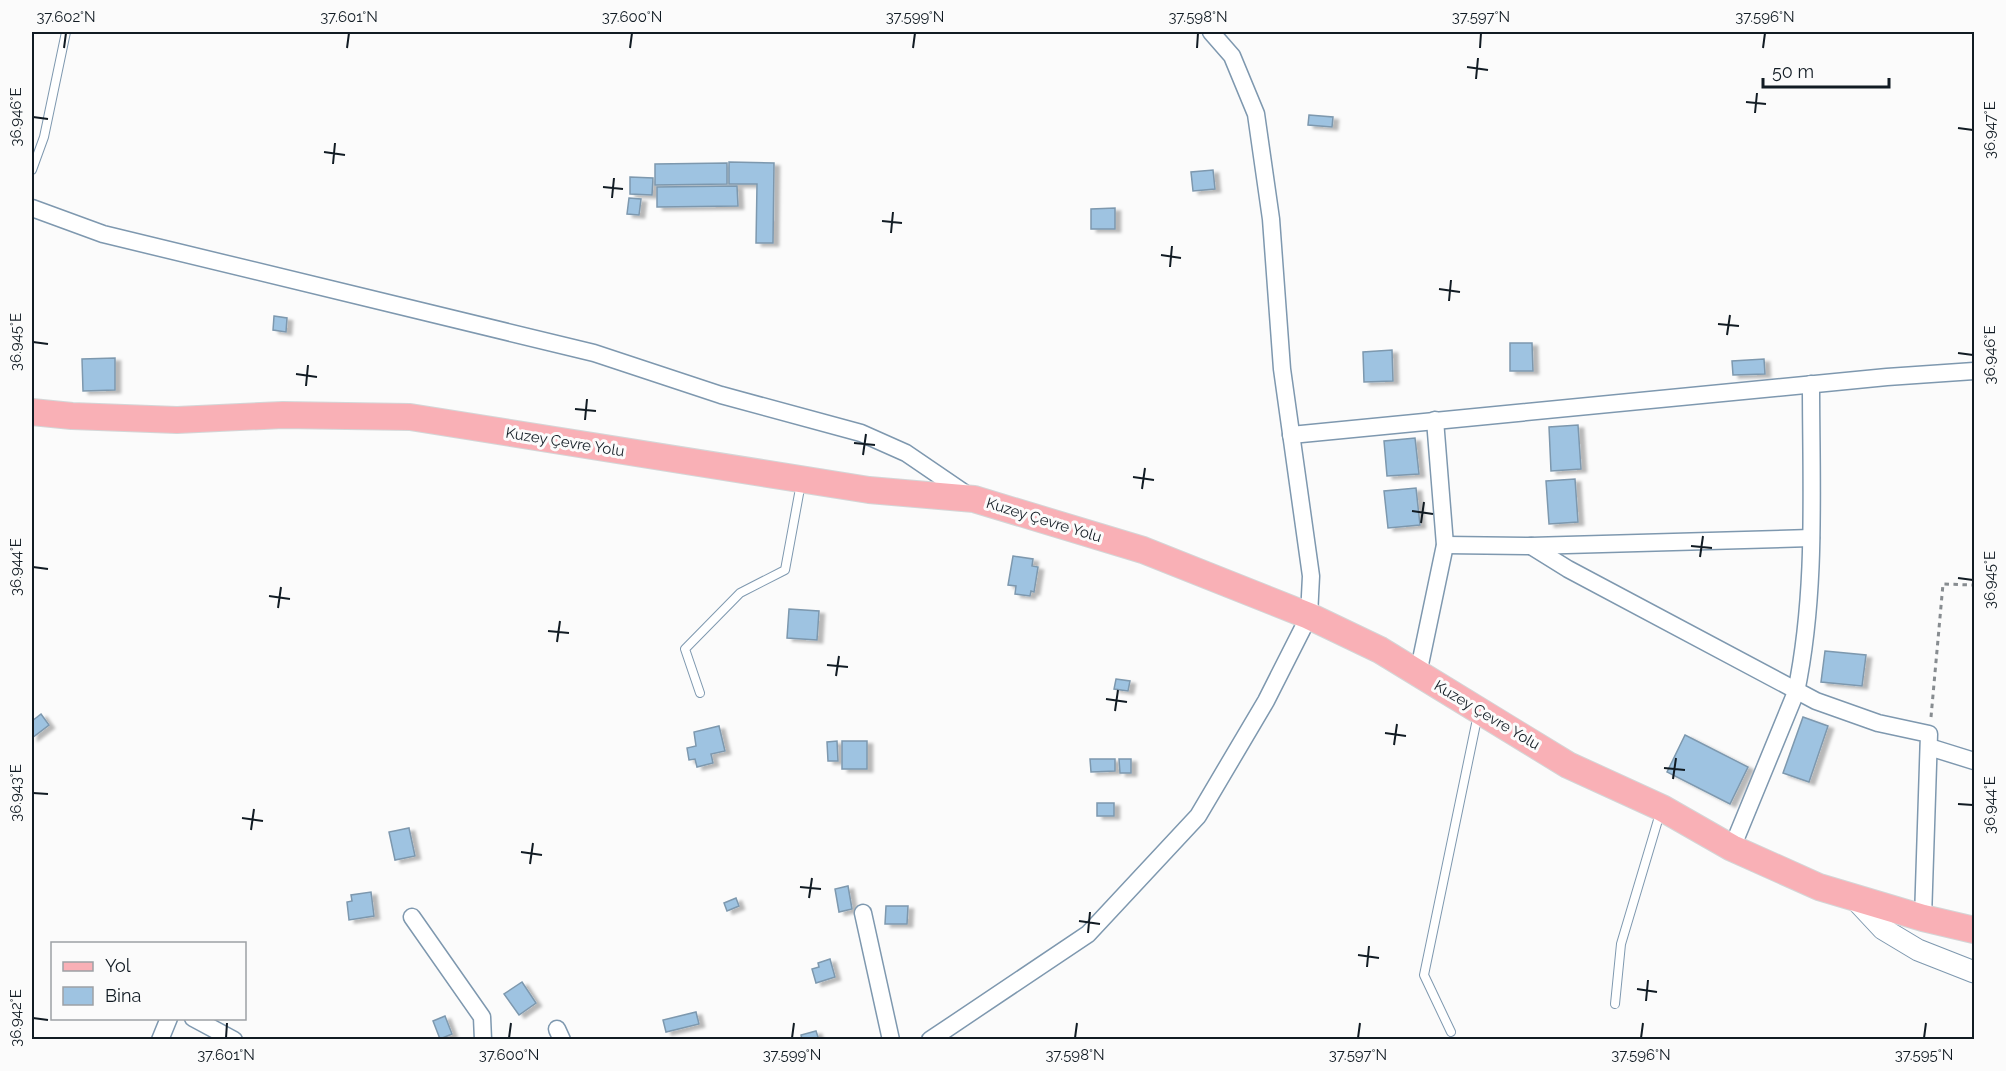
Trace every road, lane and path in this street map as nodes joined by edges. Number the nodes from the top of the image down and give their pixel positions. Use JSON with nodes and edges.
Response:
{"nodes":[{"id":1,"x":66,"y":32,"type":"edge"},
{"id":2,"x":1211,"y":32,"type":"edge"},
{"id":3,"x":32,"y":170,"type":"edge"},
{"id":4,"x":32,"y":208,"type":"edge"},
{"id":5,"x":1974,"y":371,"type":"edge"},
{"id":6,"x":1811,"y":384,"type":"junction"},
{"id":7,"x":32,"y":412,"type":"edge"},
{"id":8,"x":1435,"y":420,"type":"junction"},
{"id":9,"x":1291,"y":435,"type":"junction"},
{"id":10,"x":802,"y":479,"type":"junction"},
{"id":11,"x":974,"y":499,"type":"junction"},
{"id":12,"x":1811,"y":538,"type":"junction"},
{"id":13,"x":1445,"y":545,"type":"junction"},
{"id":14,"x":1532,"y":546,"type":"junction"},
{"id":15,"x":1974,"y":585,"type":"edge"},
{"id":16,"x":1309,"y":616,"type":"junction"},
{"id":17,"x":1418,"y":674,"type":"junction"},
{"id":18,"x":1796,"y":692,"type":"junction"},
{"id":19,"x":700,"y":693,"type":"dead end"},
{"id":20,"x":1479,"y":711,"type":"junction"},
{"id":21,"x":1929,"y":741,"type":"junction"},
{"id":22,"x":1974,"y":760,"type":"edge"},
{"id":23,"x":1662,"y":808,"type":"junction"},
{"id":24,"x":1732,"y":848,"type":"junction"},
{"id":25,"x":1855,"y":899,"type":"junction"},
{"id":26,"x":863,"y":913,"type":"dead end"},
{"id":27,"x":412,"y":917,"type":"dead end"},
{"id":28,"x":1923,"y":918,"type":"junction"},
{"id":29,"x":1974,"y":930,"type":"edge"},
{"id":30,"x":1974,"y":972,"type":"edge"},
{"id":31,"x":1615,"y":1004,"type":"dead end"},
{"id":32,"x":168,"y":1020,"type":"edge"},
{"id":33,"x":197,"y":1020,"type":"edge"},
{"id":34,"x":1451,"y":1032,"type":"dead end"},
{"id":35,"x":159,"y":1040,"type":"edge"},
{"id":36,"x":234,"y":1040,"type":"edge"},
{"id":37,"x":483,"y":1040,"type":"edge"},
{"id":38,"x":891,"y":1040,"type":"edge"},
{"id":39,"x":930,"y":1040,"type":"edge"}],
"edges":[{"from":1,"to":3,"type":"lane"},
{"from":2,"to":9,"type":"street"},
{"from":4,"to":11,"type":"street"},
{"from":5,"to":6,"type":"street"},
{"from":6,"to":8,"type":"street"},
{"from":6,"to":12,"type":"street"},
{"from":7,"to":10,"type":"main road","name":"Kuzey Çevre Yolu"},
{"from":8,"to":9,"type":"street"},
{"from":8,"to":13,"type":"street"},
{"from":9,"to":16,"type":"street"},
{"from":10,"to":11,"type":"main road","name":"Kuzey Çevre Yolu"},
{"from":10,"to":19,"type":"lane"},
{"from":11,"to":16,"type":"main road","name":"Kuzey Çevre Yolu"},
{"from":12,"to":14,"type":"street"},
{"from":12,"to":18,"type":"street"},
{"from":13,"to":14,"type":"street"},
{"from":13,"to":17,"type":"street"},
{"from":14,"to":18,"type":"street"},
{"from":15,"to":21,"type":"path"},
{"from":16,"to":17,"type":"main road","name":"Kuzey Çevre Yolu"},
{"from":16,"to":39,"type":"street"},
{"from":17,"to":20,"type":"main road","name":"Kuzey Çevre Yolu"},
{"from":18,"to":21,"type":"street"},
{"from":18,"to":24,"type":"street"},
{"from":20,"to":23,"type":"main road","name":"Kuzey Çevre Yolu"},
{"from":20,"to":34,"type":"lane"},
{"from":21,"to":22,"type":"street"},
{"from":21,"to":28,"type":"street"},
{"from":23,"to":24,"type":"main road","name":"Kuzey Çevre Yolu"},
{"from":23,"to":31,"type":"lane"},
{"from":24,"to":25,"type":"main road","name":"Kuzey Çevre Yolu"},
{"from":25,"to":28,"type":"main road","name":"Kuzey Çevre Yolu"},
{"from":25,"to":30,"type":"street"},
{"from":26,"to":38,"type":"street"},
{"from":27,"to":37,"type":"street"},
{"from":28,"to":29,"type":"main road","name":"Kuzey Çevre Yolu"},
{"from":32,"to":35,"type":"street"},
{"from":33,"to":36,"type":"street"}]}
